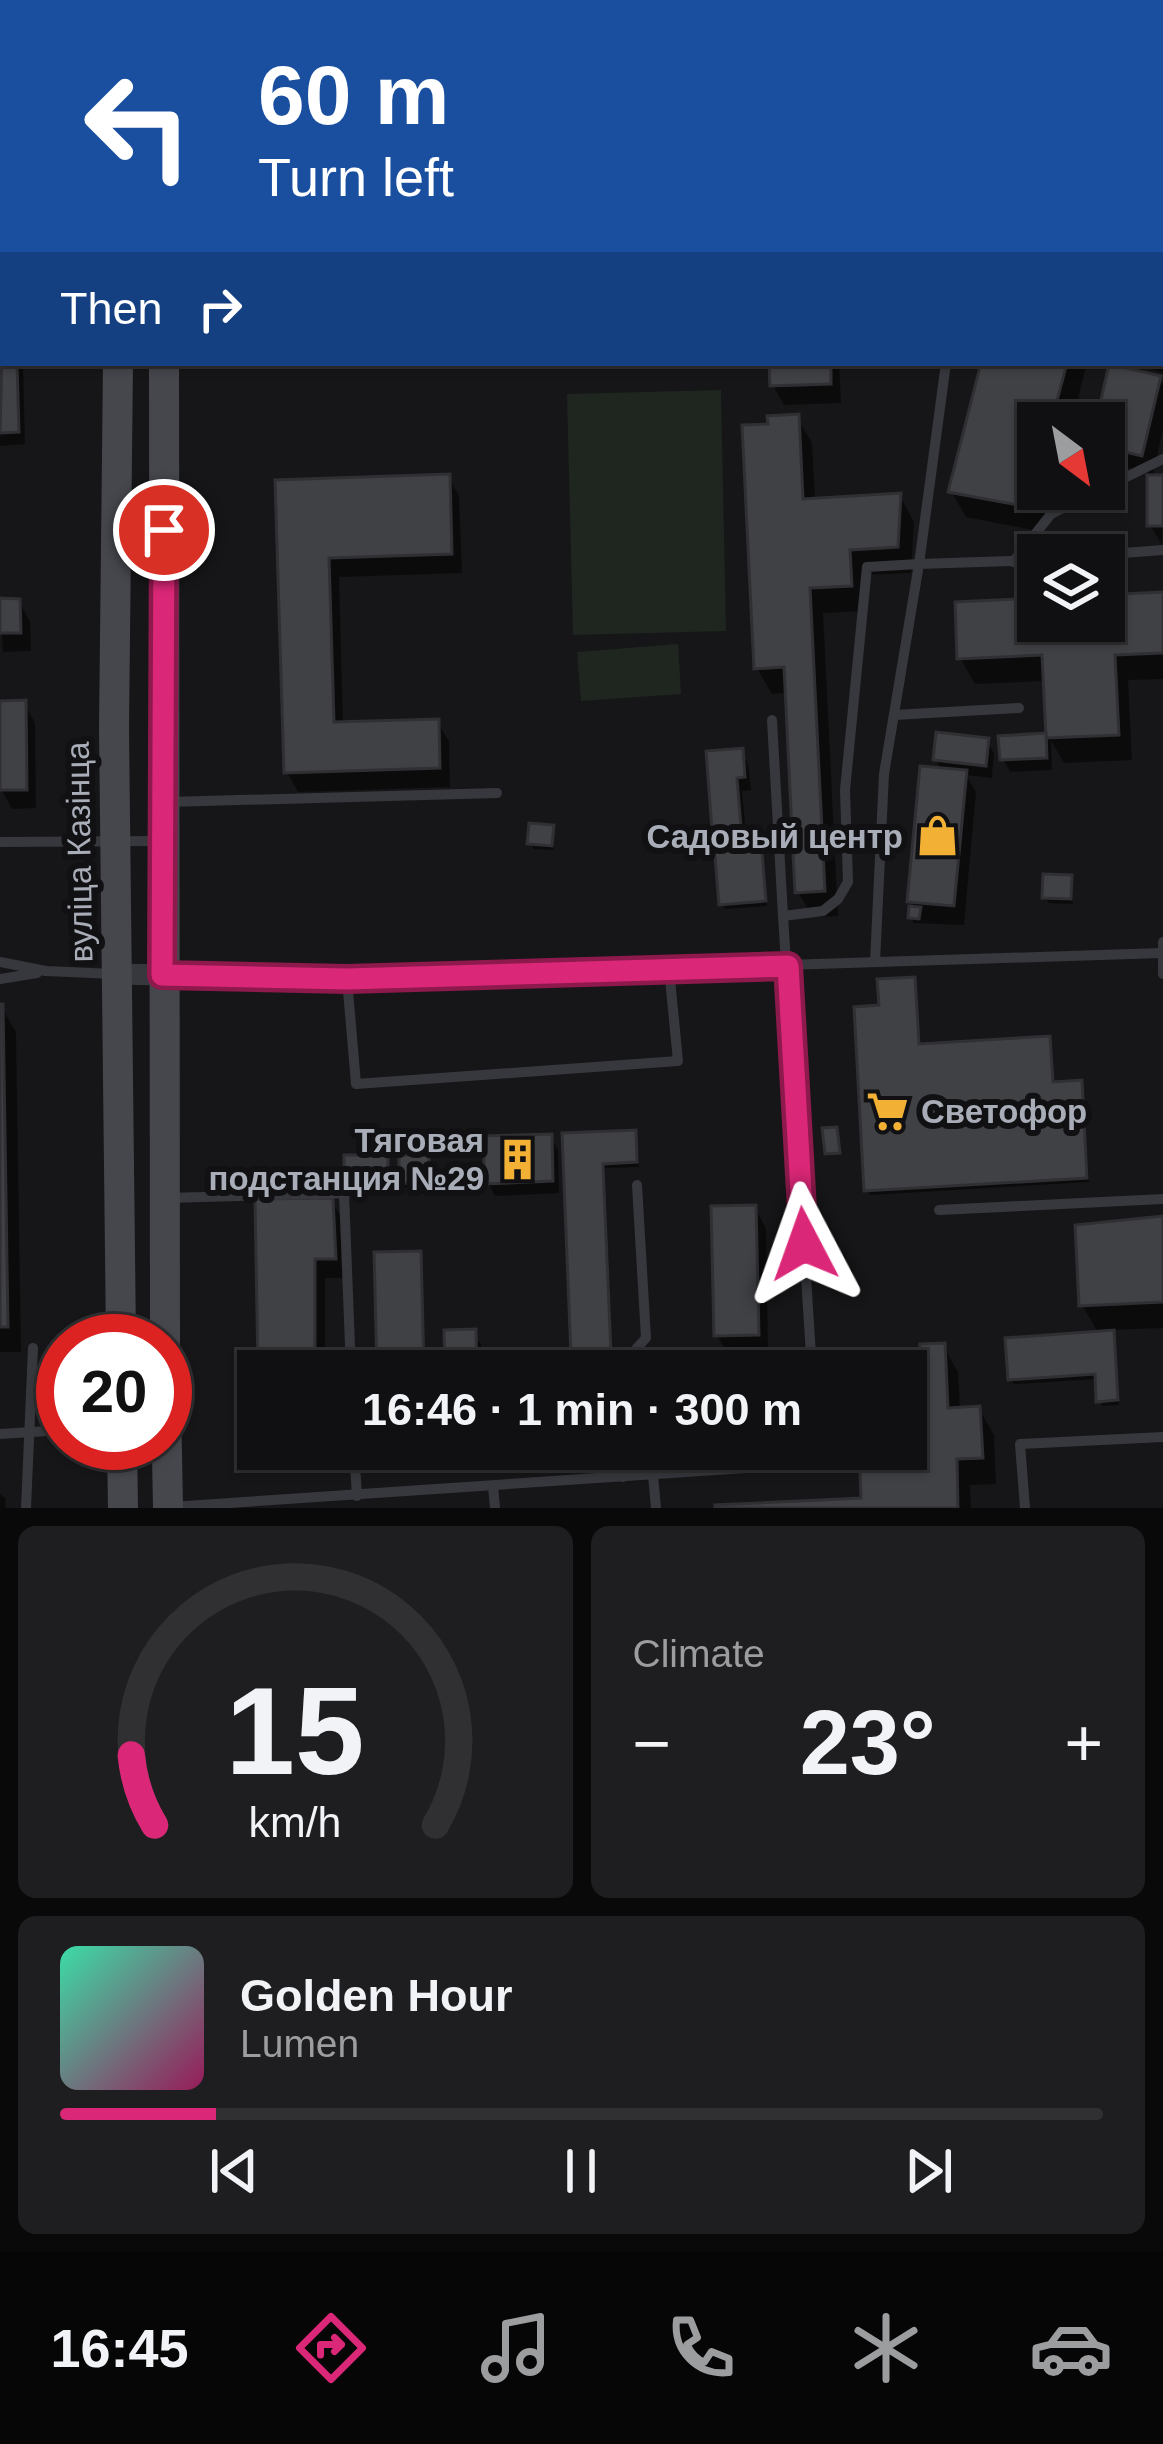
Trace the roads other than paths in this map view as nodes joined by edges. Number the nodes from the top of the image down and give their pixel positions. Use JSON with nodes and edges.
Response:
{"nodes":[{"id":1,"x":118,"y":366,"type":"edge"},
{"id":2,"x":164,"y":366,"type":"edge"},
{"id":3,"x":946,"y":366,"type":"edge"},
{"id":4,"x":1163,"y":459,"type":"edge"},
{"id":5,"x":1125,"y":477,"type":"edge"},
{"id":6,"x":1059,"y":510,"type":"edge"},
{"id":7,"x":1163,"y":550,"type":"edge"},
{"id":8,"x":1125,"y":553,"type":"edge"},
{"id":9,"x":1013,"y":562,"type":"junction"},
{"id":10,"x":1017,"y":562,"type":"edge"},
{"id":11,"x":920,"y":564,"type":"junction"},
{"id":12,"x":1019,"y":708,"type":"dead end"},
{"id":13,"x":894,"y":715,"type":"junction"},
{"id":14,"x":772,"y":720,"type":"dead end"},
{"id":15,"x":497,"y":793,"type":"dead end"},
{"id":16,"x":164,"y":802,"type":"junction"},
{"id":17,"x":164,"y":841,"type":"junction"},
{"id":18,"x":0,"y":842,"type":"edge"},
{"id":19,"x":114,"y":842,"type":"junction"},
{"id":20,"x":784,"y":916,"type":"junction"},
{"id":21,"x":1163,"y":942,"type":"edge"},
{"id":22,"x":1162,"y":953,"type":"edge"},
{"id":23,"x":0,"y":962,"type":"edge"},
{"id":24,"x":875,"y":962,"type":"junction"},
{"id":25,"x":788,"y":966,"type":"junction"},
{"id":26,"x":669,"y":969,"type":"junction"},
{"id":27,"x":46,"y":971,"type":"junction"},
{"id":28,"x":117,"y":974,"type":"junction"},
{"id":29,"x":1163,"y":974,"type":"edge"},
{"id":30,"x":162,"y":975,"type":"junction"},
{"id":31,"x":0,"y":979,"type":"edge"},
{"id":32,"x":347,"y":979,"type":"junction"},
{"id":33,"x":637,"y":1186,"type":"dead end"},
{"id":34,"x":164,"y":1198,"type":"junction"},
{"id":35,"x":1163,"y":1199,"type":"edge"},
{"id":36,"x":939,"y":1210,"type":"dead end"},
{"id":37,"x":121,"y":1314,"type":"edge"},
{"id":38,"x":165,"y":1314,"type":"edge"},
{"id":39,"x":33,"y":1348,"type":"dead end"},
{"id":40,"x":350,"y":1350,"type":"edge"},
{"id":41,"x":635,"y":1350,"type":"edge"},
{"id":42,"x":811,"y":1350,"type":"edge"},
{"id":43,"x":31,"y":1430,"type":"junction"},
{"id":44,"x":36,"y":1430,"type":"edge"},
{"id":45,"x":0,"y":1434,"type":"edge"},
{"id":46,"x":1163,"y":1437,"type":"edge"},
{"id":47,"x":122,"y":1470,"type":"edge"},
{"id":48,"x":167,"y":1470,"type":"edge"},
{"id":49,"x":356,"y":1470,"type":"edge"},
{"id":50,"x":622,"y":1470,"type":"edge"},
{"id":51,"x":722,"y":1470,"type":"edge"},
{"id":52,"x":653,"y":1475,"type":"junction"},
{"id":53,"x":623,"y":1477,"type":"junction"},
{"id":54,"x":493,"y":1486,"type":"junction"},
{"id":55,"x":357,"y":1496,"type":"junction"},
{"id":56,"x":26,"y":1508,"type":"edge"},
{"id":57,"x":123,"y":1508,"type":"edge"},
{"id":58,"x":168,"y":1508,"type":"edge"},
{"id":59,"x":495,"y":1508,"type":"edge"},
{"id":60,"x":656,"y":1508,"type":"edge"},
{"id":61,"x":1025,"y":1508,"type":"edge"}],
"edges":[{"from":1,"to":19,"type":"main road","name":"вуліца Казінца"},
{"from":2,"to":16,"type":"main road"},
{"from":3,"to":11,"type":"lane"},
{"from":4,"to":5,"type":"lane"},
{"from":6,"to":9,"type":"lane"},
{"from":7,"to":8,"type":"lane"},
{"from":9,"to":10,"type":"lane"},
{"from":9,"to":11,"type":"lane"},
{"from":11,"to":13,"type":"lane"},
{"from":11,"to":20,"type":"lane"},
{"from":12,"to":13,"type":"lane"},
{"from":13,"to":24,"type":"lane"},
{"from":14,"to":20,"type":"lane"},
{"from":15,"to":16,"type":"lane"},
{"from":16,"to":17,"type":"main road"},
{"from":17,"to":19,"type":"lane"},
{"from":17,"to":30,"type":"main road"},
{"from":18,"to":19,"type":"lane"},
{"from":19,"to":28,"type":"main road","name":"вуліца Казінца"},
{"from":20,"to":25,"type":"lane"},
{"from":21,"to":22,"type":"lane"},
{"from":22,"to":24,"type":"lane"},
{"from":22,"to":29,"type":"lane"},
{"from":23,"to":27,"type":"lane"},
{"from":24,"to":25,"type":"lane"},
{"from":25,"to":26,"type":"lane"},
{"from":25,"to":42,"type":"lane"},
{"from":26,"to":32,"type":"lane"},
{"from":26,"to":32,"type":"lane"},
{"from":27,"to":28,"type":"lane"},
{"from":27,"to":31,"type":"lane"},
{"from":28,"to":30,"type":"street"},
{"from":28,"to":37,"type":"main road","name":"вуліца Казінца"},
{"from":30,"to":32,"type":"lane"},
{"from":30,"to":34,"type":"main road"},
{"from":33,"to":41,"type":"lane"},
{"from":34,"to":38,"type":"main road"},
{"from":34,"to":40,"type":"lane"},
{"from":35,"to":36,"type":"lane"},
{"from":39,"to":43,"type":"lane"},
{"from":43,"to":44,"type":"lane"},
{"from":43,"to":45,"type":"lane"},
{"from":43,"to":56,"type":"lane"},
{"from":46,"to":61,"type":"lane"},
{"from":47,"to":57,"type":"main road"},
{"from":48,"to":58,"type":"main road"},
{"from":49,"to":55,"type":"lane"},
{"from":50,"to":53,"type":"lane"},
{"from":51,"to":52,"type":"lane"},
{"from":52,"to":53,"type":"lane"},
{"from":52,"to":60,"type":"lane"},
{"from":53,"to":54,"type":"lane"},
{"from":54,"to":55,"type":"lane"},
{"from":54,"to":59,"type":"lane"},
{"from":55,"to":58,"type":"lane"}]}
